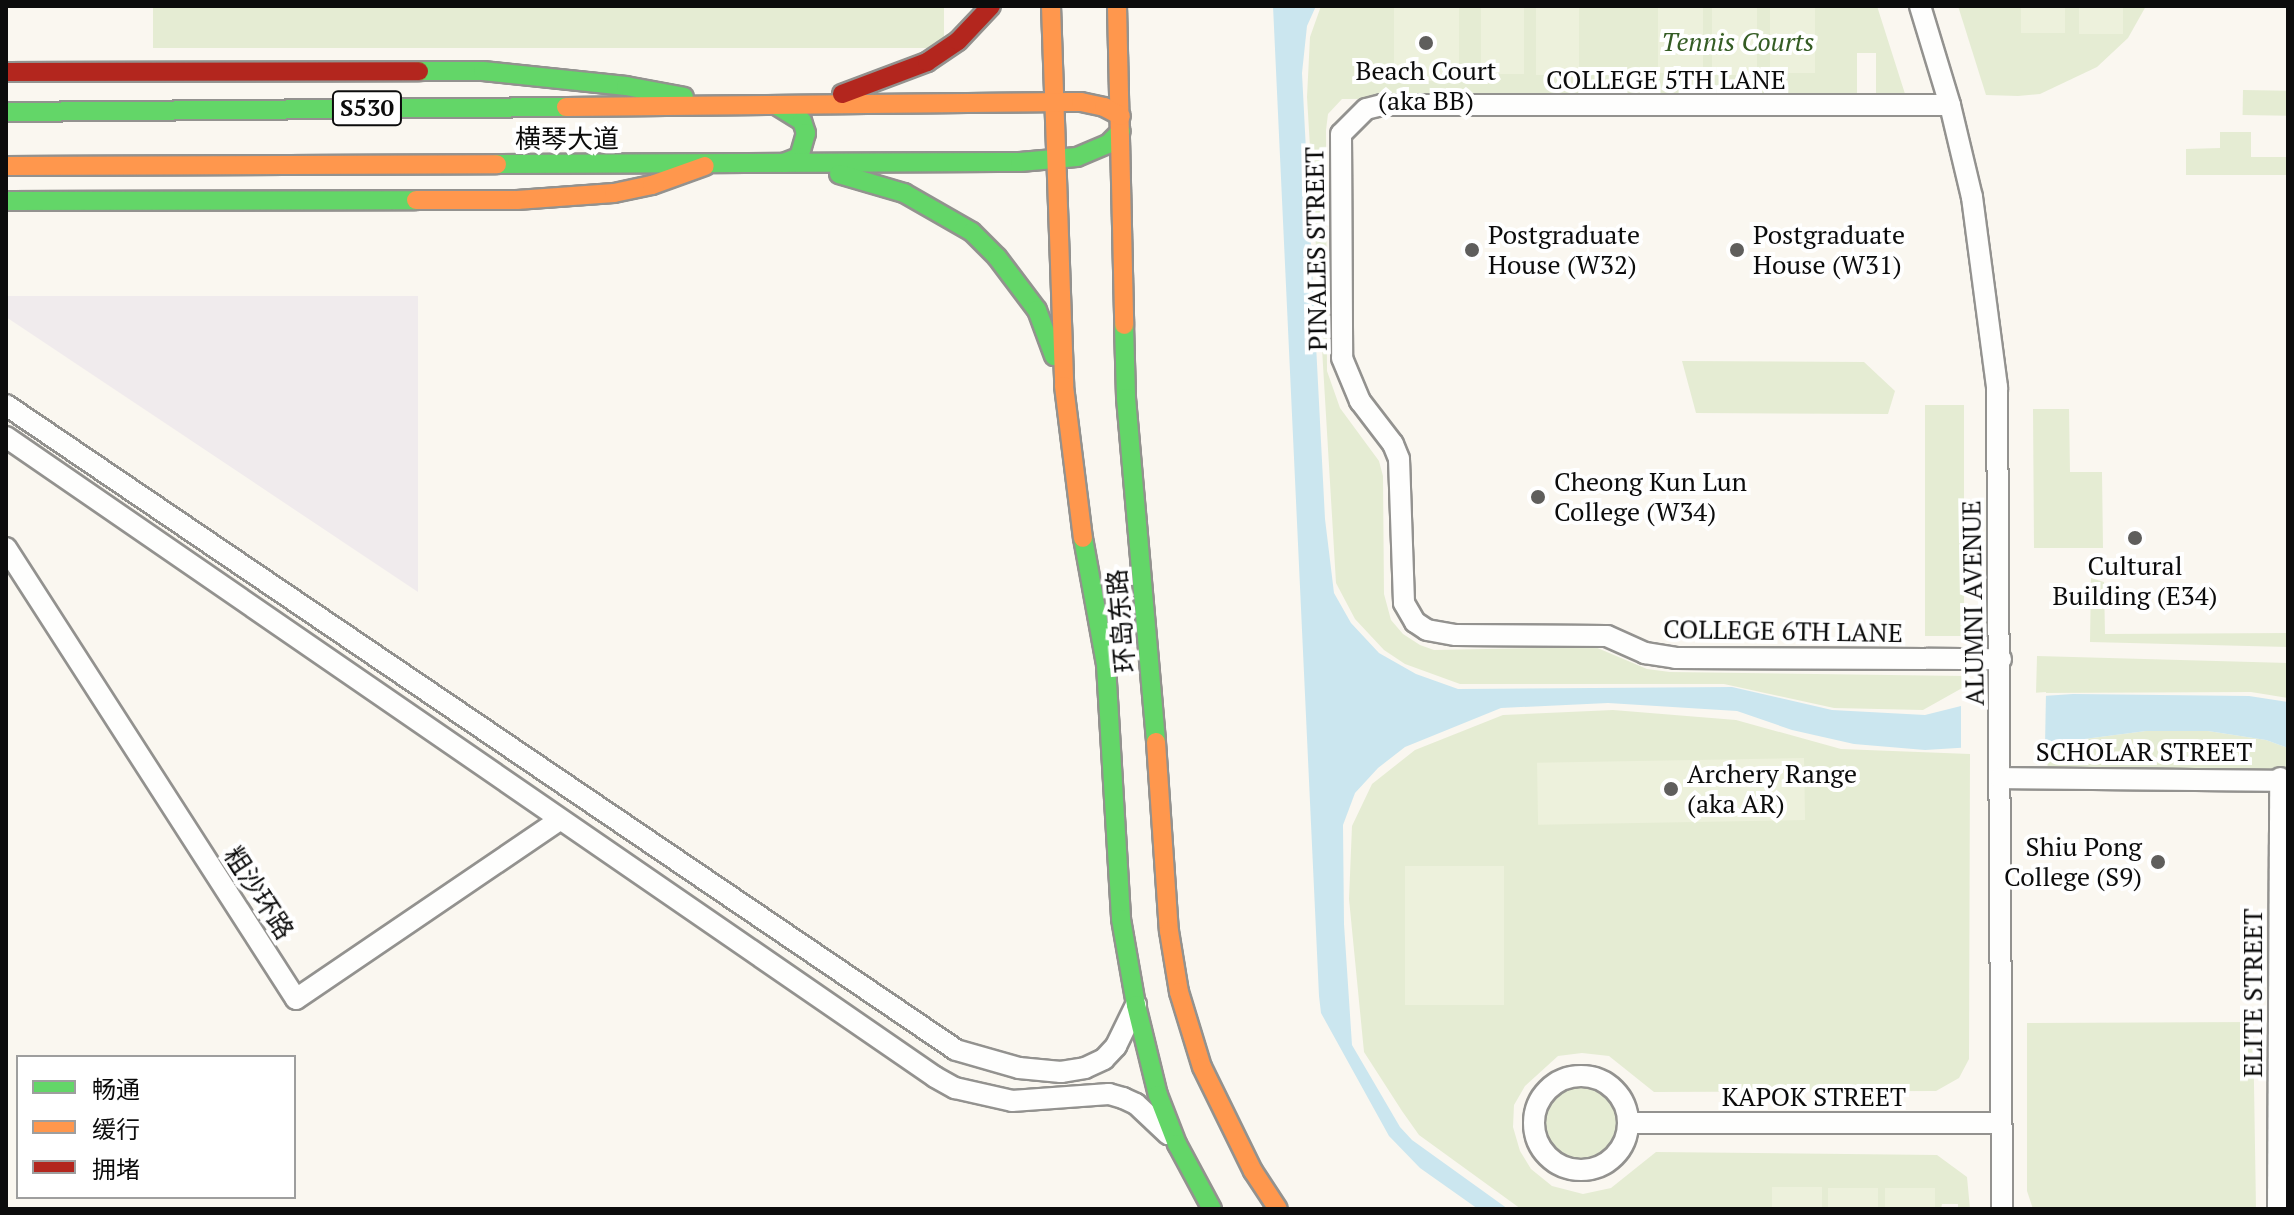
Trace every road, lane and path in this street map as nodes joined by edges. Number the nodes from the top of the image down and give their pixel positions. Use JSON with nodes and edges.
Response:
{"nodes":[{"id":1,"x":991,"y":6,"type":"edge"},
{"id":2,"x":1051,"y":6,"type":"edge"},
{"id":3,"x":1117,"y":6,"type":"edge"},
{"id":4,"x":1920,"y":6,"type":"edge"},
{"id":5,"x":6,"y":72,"type":"edge"},
{"id":6,"x":50,"y":73,"type":"junction"},
{"id":7,"x":6,"y":83,"type":"edge"},
{"id":8,"x":1054,"y":102,"type":"junction"},
{"id":9,"x":811,"y":104,"type":"junction"},
{"id":10,"x":728,"y":105,"type":"junction"},
{"id":11,"x":776,"y":105,"type":"junction"},
{"id":12,"x":1382,"y":105,"type":"joint"},
{"id":13,"x":1950,"y":105,"type":"junction"},
{"id":14,"x":6,"y":112,"type":"edge"},
{"id":15,"x":1121,"y":124,"type":"junction"},
{"id":16,"x":1056,"y":160,"type":"junction"},
{"id":17,"x":783,"y":163,"type":"junction"},
{"id":18,"x":707,"y":165,"type":"junction"},
{"id":19,"x":6,"y":166,"type":"edge"},
{"id":20,"x":63,"y":166,"type":"junction"},
{"id":21,"x":6,"y":180,"type":"edge"},
{"id":22,"x":6,"y":201,"type":"edge"},
{"id":23,"x":1064,"y":386,"type":"junction"},
{"id":24,"x":6,"y":405,"type":"edge"},
{"id":25,"x":6,"y":437,"type":"edge"},
{"id":26,"x":6,"y":548,"type":"edge"},
{"id":27,"x":1403,"y":591,"type":"joint"},
{"id":28,"x":2001,"y":669,"type":"junction"},
{"id":29,"x":2000,"y":775,"type":"junction"},
{"id":30,"x":2284,"y":779,"type":"edge"},
{"id":31,"x":559,"y":820,"type":"junction"},
{"id":32,"x":1136,"y":1005,"type":"junction"},
{"id":33,"x":1628,"y":1123,"type":"junction"},
{"id":34,"x":2001,"y":1123,"type":"junction"},
{"id":35,"x":1177,"y":1144,"type":"junction"},
{"id":36,"x":1212,"y":1209,"type":"edge"},
{"id":37,"x":1278,"y":1209,"type":"edge"},
{"id":38,"x":2002,"y":1209,"type":"edge"},
{"id":39,"x":2278,"y":1209,"type":"edge"}],
"edges":[{"from":1,"to":9,"type":"main road"},
{"from":2,"to":8,"type":"main road","name":"环岛东路"},
{"from":3,"to":15,"type":"main road","name":"环岛东路"},
{"from":4,"to":13,"type":"street","name":"ALUMNI AVENUE"},
{"from":5,"to":6,"type":"main road"},
{"from":6,"to":7,"type":"main road"},
{"from":6,"to":10,"type":"main road"},
{"from":8,"to":9,"type":"main road","name":"横琴大道","number":"S530"},
{"from":8,"to":15,"type":"main road","name":"横琴大道","number":"S530"},
{"from":8,"to":16,"type":"main road","name":"环岛东路"},
{"from":9,"to":11,"type":"main road","name":"横琴大道","number":"S530"},
{"from":10,"to":11,"type":"main road","name":"横琴大道","number":"S530"},
{"from":10,"to":14,"type":"main road","name":"横琴大道","number":"S530"},
{"from":11,"to":17,"type":"main road"},
{"from":12,"to":13,"type":"street","name":"COLLEGE 5TH LANE"},
{"from":12,"to":27,"type":"street","name":"PINALES STREET"},
{"from":13,"to":28,"type":"street","name":"ALUMNI AVENUE"},
{"from":15,"to":16,"type":"main road","name":"横琴大道","number":"S530"},
{"from":15,"to":37,"type":"main road","name":"环岛东路"},
{"from":16,"to":17,"type":"main road","name":"横琴大道","number":"S530"},
{"from":16,"to":23,"type":"main road","name":"环岛东路"},
{"from":17,"to":18,"type":"main road","name":"横琴大道","number":"S530"},
{"from":17,"to":23,"type":"main road"},
{"from":18,"to":20,"type":"main road","name":"横琴大道","number":"S530"},
{"from":18,"to":22,"type":"main road"},
{"from":19,"to":20,"type":"main road","name":"横琴大道","number":"S530"},
{"from":20,"to":21,"type":"main road"},
{"from":23,"to":32,"type":"main road","name":"环岛东路"},
{"from":24,"to":32,"type":"street"},
{"from":25,"to":31,"type":"street"},
{"from":26,"to":31,"type":"street","name":"粗沙环路"},
{"from":27,"to":28,"type":"street","name":"COLLEGE 6TH LANE"},
{"from":28,"to":29,"type":"street","name":"ALUMNI AVENUE"},
{"from":29,"to":30,"type":"street","name":"SCHOLAR STREET"},
{"from":29,"to":34,"type":"street","name":"ALUMNI AVENUE"},
{"from":30,"to":39,"type":"street","name":"ELITE STREET"},
{"from":31,"to":35,"type":"street"},
{"from":32,"to":35,"type":"main road","name":"环岛东路"},
{"from":33,"to":33,"type":"street"},
{"from":33,"to":34,"type":"street","name":"KAPOK STREET"},
{"from":34,"to":38,"type":"street","name":"ALUMNI AVENUE"},
{"from":35,"to":36,"type":"main road","name":"环岛东路"}]}
